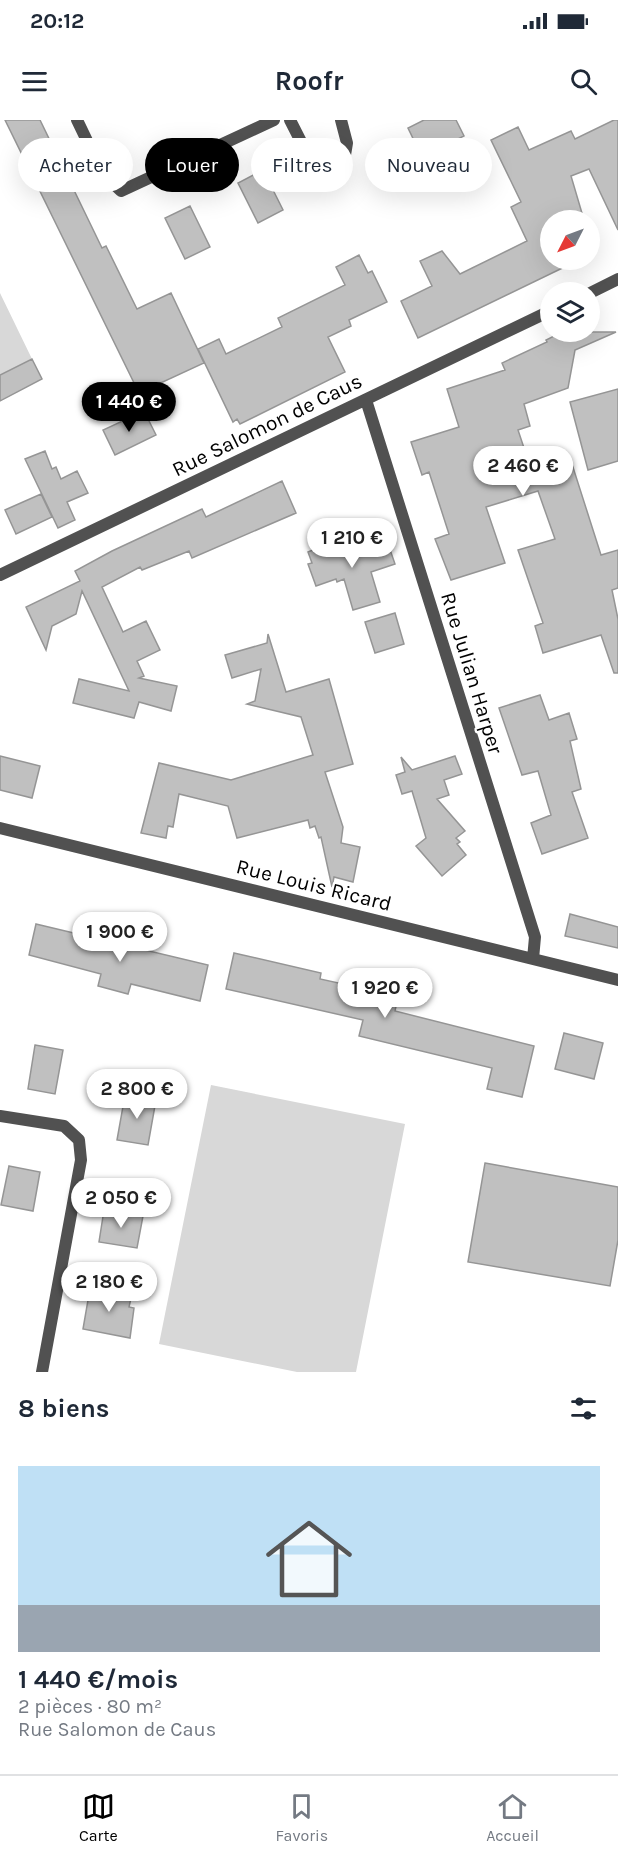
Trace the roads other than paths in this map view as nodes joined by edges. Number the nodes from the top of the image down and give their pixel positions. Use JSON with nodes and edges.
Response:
{"nodes":[{"id":1,"x":77,"y":120,"type":"edge"},
{"id":2,"x":274,"y":120,"type":"edge"},
{"id":3,"x":291,"y":120,"type":"edge"},
{"id":4,"x":341,"y":120,"type":"edge"},
{"id":5,"x":618,"y":279,"type":"edge"},
{"id":6,"x":600,"y":288,"type":"edge"},
{"id":7,"x":540,"y":316,"type":"edge"},
{"id":8,"x":366,"y":400,"type":"junction"},
{"id":9,"x":0,"y":574,"type":"edge"},
{"id":10,"x":0,"y":828,"type":"edge"},
{"id":11,"x":533,"y":959,"type":"junction"},
{"id":12,"x":618,"y":980,"type":"edge"},
{"id":13,"x":0,"y":1116,"type":"edge"},
{"id":14,"x":42,"y":1372,"type":"edge"}],
"edges":[{"from":1,"to":2,"type":"street"},
{"from":3,"to":4,"type":"street"},
{"from":5,"to":6,"type":"street"},
{"from":7,"to":8,"type":"street","name":"Rue Salomon de Caus"},
{"from":8,"to":9,"type":"street","name":"Rue Salomon de Caus"},
{"from":8,"to":11,"type":"street","name":"Rue Julian Harper"},
{"from":10,"to":11,"type":"street","name":"Rue Louis Ricard"},
{"from":11,"to":12,"type":"street","name":"Rue Louis Ricard"},
{"from":13,"to":14,"type":"street"}]}
